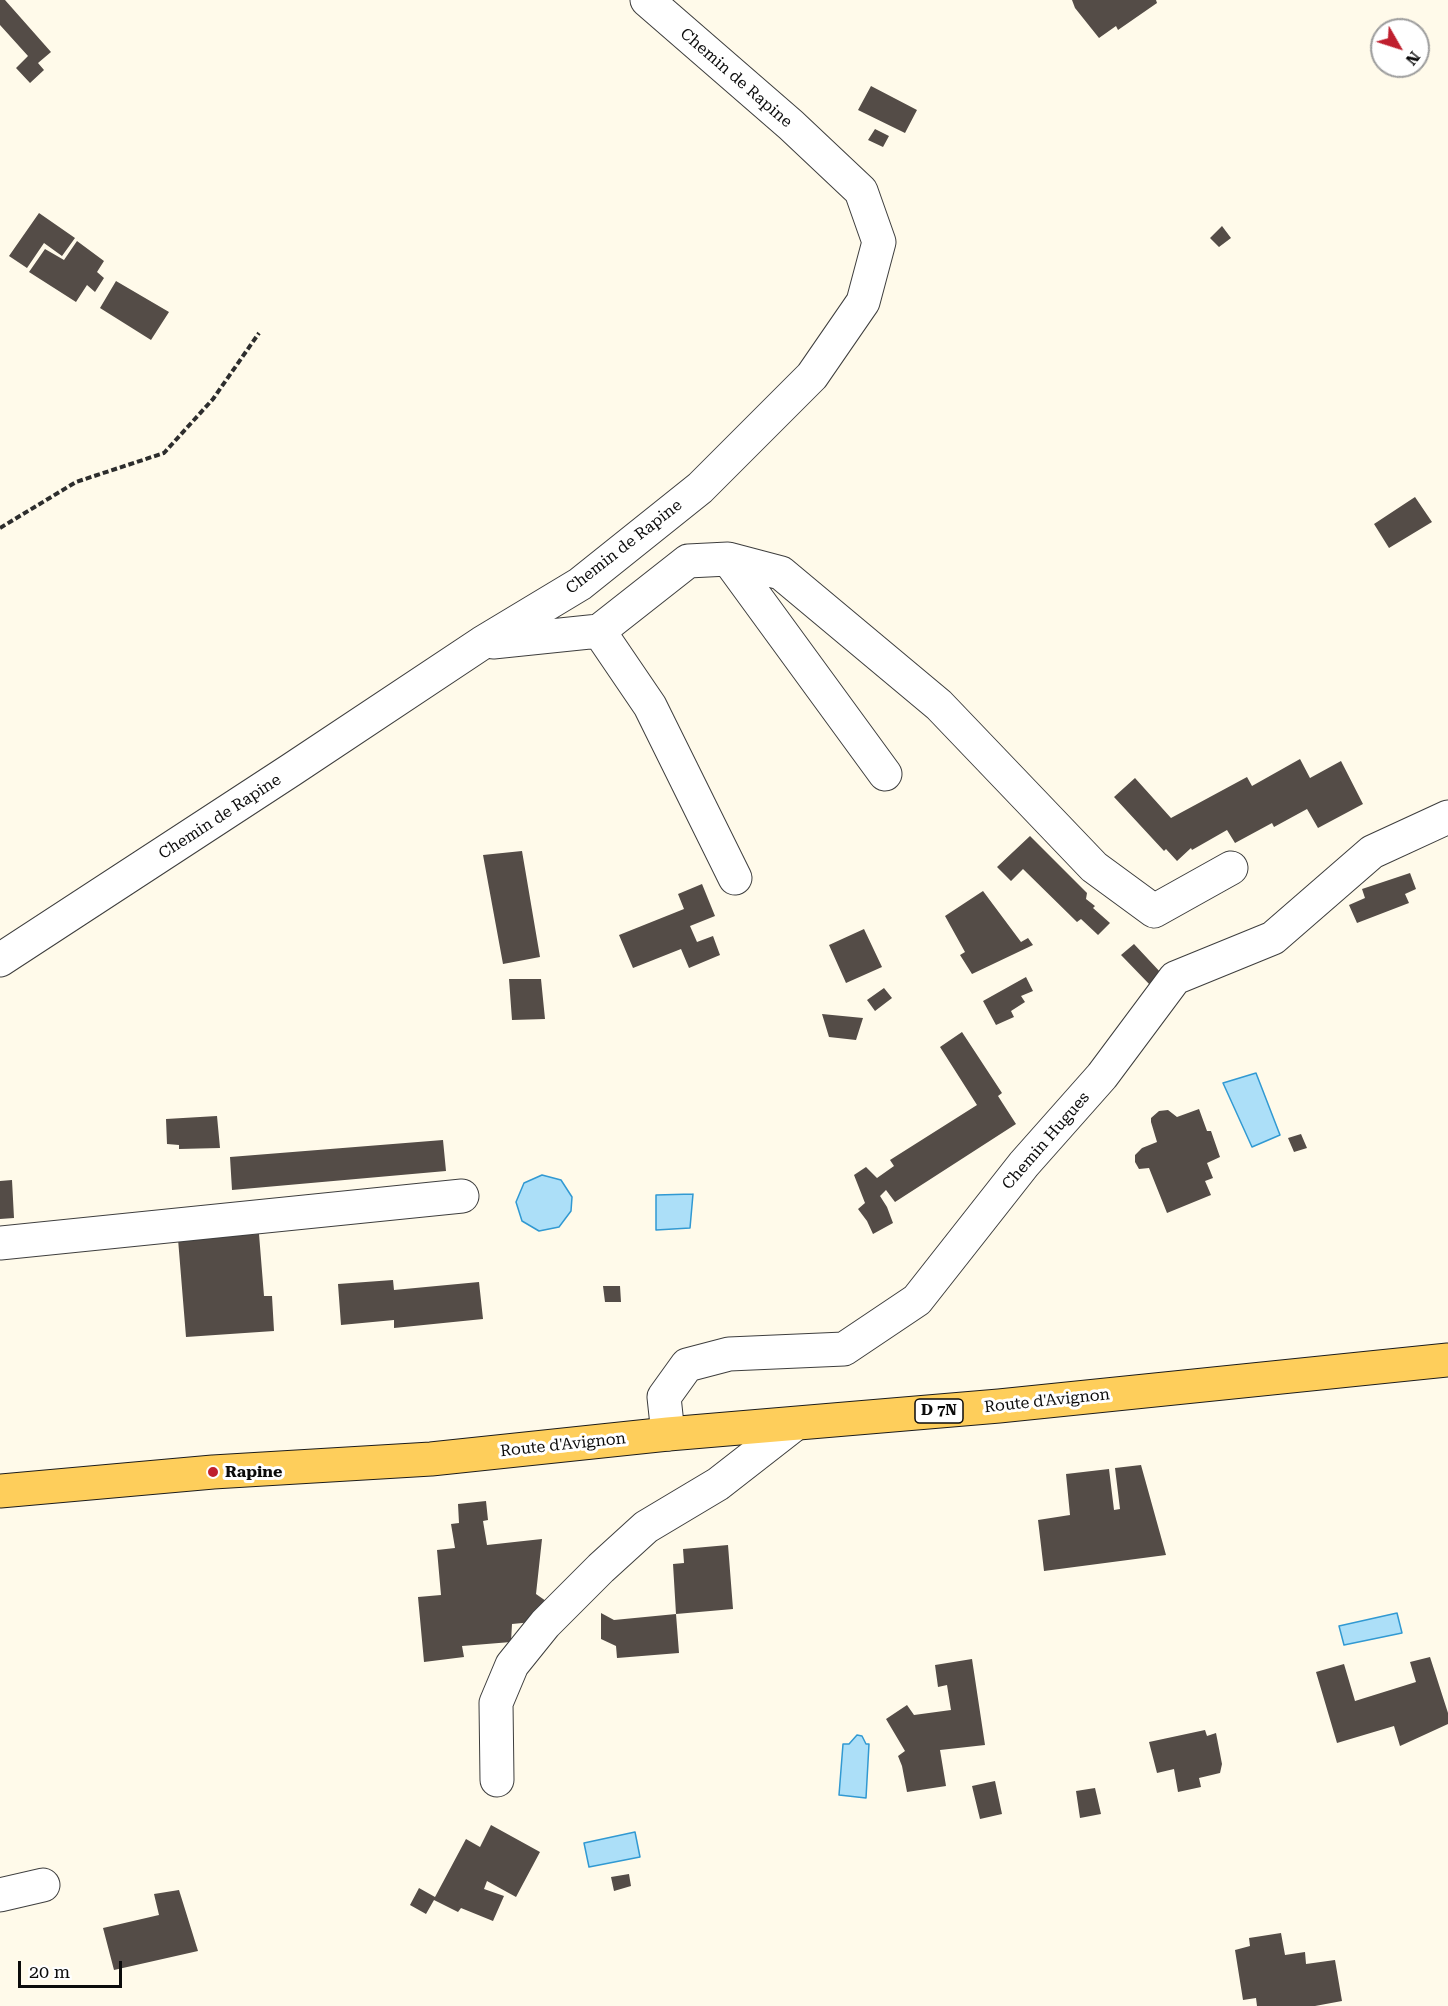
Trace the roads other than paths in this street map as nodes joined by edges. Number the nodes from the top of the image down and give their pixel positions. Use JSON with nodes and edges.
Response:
{"nodes":[{"id":1,"x":647,"y":0,"type":"edge"},
{"id":2,"x":728,"y":559,"type":"junction"},
{"id":3,"x":598,"y":631,"type":"junction"},
{"id":4,"x":482,"y":643,"type":"junction"},
{"id":5,"x":885,"y":774,"type":"dead end"},
{"id":6,"x":1448,"y":817,"type":"edge"},
{"id":7,"x":1231,"y":868,"type":"dead end"},
{"id":8,"x":735,"y":878,"type":"dead end"},
{"id":9,"x":0,"y":960,"type":"edge"},
{"id":10,"x":462,"y":1196,"type":"dead end"},
{"id":11,"x":0,"y":1243,"type":"edge"},
{"id":12,"x":1448,"y":1360,"type":"edge"},
{"id":13,"x":795,"y":1424,"type":"junction"},
{"id":14,"x":668,"y":1434,"type":"junction"},
{"id":15,"x":430,"y":1459,"type":"junction"},
{"id":16,"x":0,"y":1491,"type":"edge"},
{"id":17,"x":0,"y":1510,"type":"edge"},
{"id":18,"x":497,"y":1780,"type":"dead end"},
{"id":19,"x":43,"y":1885,"type":"dead end"},
{"id":20,"x":0,"y":1895,"type":"edge"}],
"edges":[{"from":1,"to":4,"type":"street","name":"Chemin de Rapine"},
{"from":2,"to":3,"type":"street"},
{"from":2,"to":5,"type":"street"},
{"from":2,"to":7,"type":"street"},
{"from":3,"to":4,"type":"street"},
{"from":3,"to":8,"type":"street"},
{"from":4,"to":9,"type":"street","name":"Chemin de Rapine"},
{"from":6,"to":14,"type":"street","name":"Chemin Hugues"},
{"from":10,"to":11,"type":"street"},
{"from":12,"to":13,"type":"main road","name":"Route d'Avignon","number":"D 7N"},
{"from":13,"to":14,"type":"main road","name":"Route d'Avignon","number":"D 7N"},
{"from":13,"to":18,"type":"street"},
{"from":14,"to":15,"type":"main road","name":"Route d'Avignon","number":"D 7N"},
{"from":15,"to":16,"type":"main road","name":"Route d'Avignon","number":"D 7N"},
{"from":15,"to":17,"type":"main road","name":"Route d'Avignon","number":"D 7N"},
{"from":19,"to":20,"type":"street"}]}
